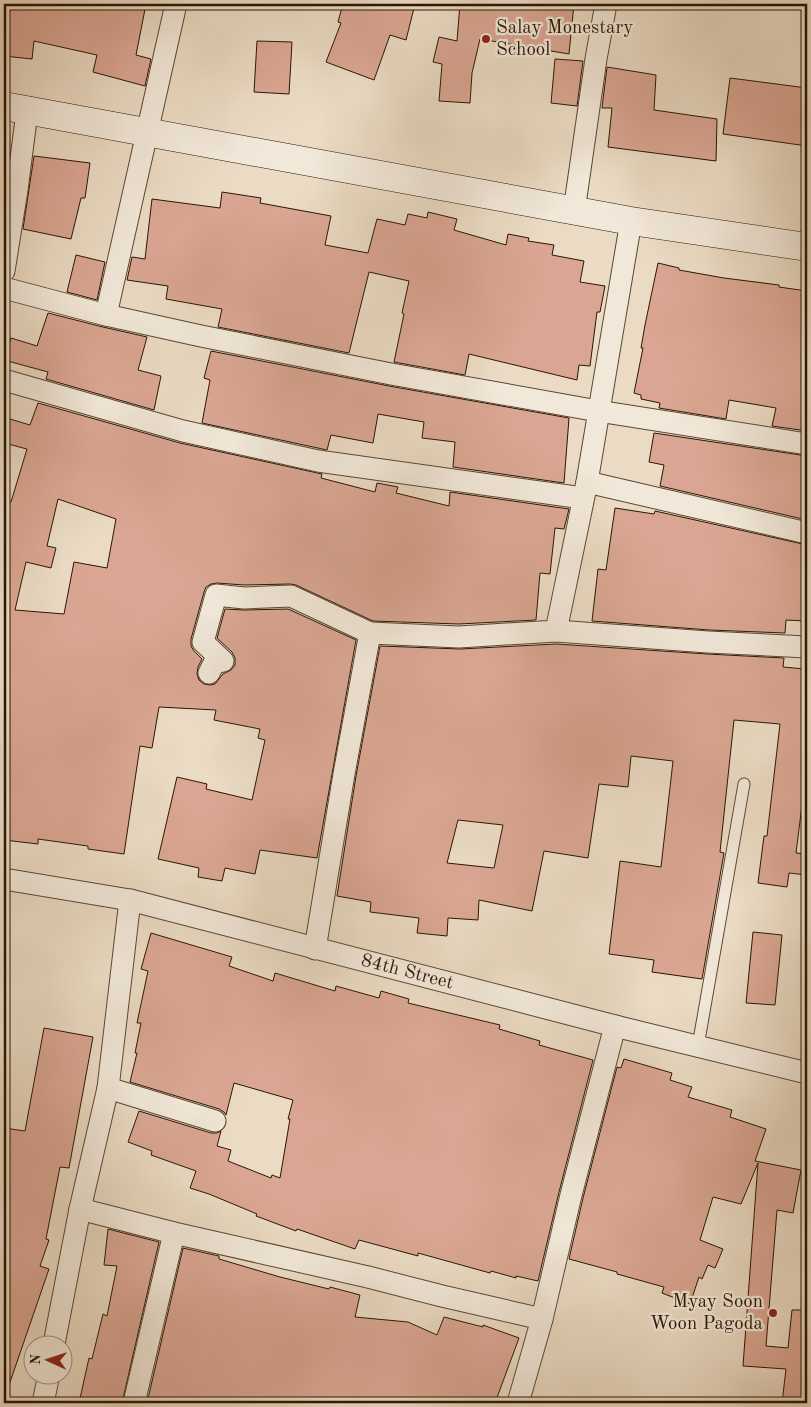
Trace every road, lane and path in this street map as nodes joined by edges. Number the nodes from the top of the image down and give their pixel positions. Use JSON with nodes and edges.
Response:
{"nodes":[{"id":1,"x":176,"y":4,"type":"edge"},
{"id":2,"x":606,"y":4,"type":"edge"},
{"id":3,"x":16,"y":109,"type":"edge"},
{"id":4,"x":146,"y":132,"type":"junction"},
{"id":5,"x":574,"y":211,"type":"junction"},
{"id":6,"x":631,"y":221,"type":"junction"},
{"id":7,"x":807,"y":247,"type":"edge"},
{"id":8,"x":4,"y":271,"type":"edge"},
{"id":9,"x":4,"y":288,"type":"edge"},
{"id":10,"x":106,"y":315,"type":"junction"},
{"id":11,"x":4,"y":380,"type":"edge"},
{"id":12,"x":598,"y":411,"type":"junction"},
{"id":13,"x":807,"y":444,"type":"edge"},
{"id":14,"x":585,"y":490,"type":"junction"},
{"id":15,"x":807,"y":533,"type":"edge"},
{"id":16,"x":556,"y":631,"type":"junction"},
{"id":17,"x":370,"y":633,"type":"junction"},
{"id":18,"x":807,"y":647,"type":"edge"},
{"id":19,"x":209,"y":673,"type":"dead end"},
{"id":20,"x":744,"y":784,"type":"dead end"},
{"id":21,"x":4,"y":879,"type":"edge"},
{"id":22,"x":130,"y":900,"type":"junction"},
{"id":23,"x":315,"y":949,"type":"junction"},
{"id":24,"x":616,"y":1026,"type":"junction"},
{"id":25,"x":698,"y":1046,"type":"junction"},
{"id":26,"x":807,"y":1073,"type":"edge"},
{"id":27,"x":108,"y":1088,"type":"junction"},
{"id":28,"x":215,"y":1122,"type":"dead end"},
{"id":29,"x":80,"y":1209,"type":"junction"},
{"id":30,"x":174,"y":1233,"type":"junction"},
{"id":31,"x":542,"y":1319,"type":"junction"},
{"id":32,"x":56,"y":1334,"type":"edge"},
{"id":33,"x":47,"y":1384,"type":"edge"},
{"id":34,"x":43,"y":1403,"type":"edge"},
{"id":35,"x":134,"y":1403,"type":"edge"},
{"id":36,"x":518,"y":1403,"type":"edge"}],
"edges":[{"from":1,"to":4,"type":"street"},
{"from":2,"to":5,"type":"street"},
{"from":3,"to":4,"type":"street"},
{"from":3,"to":8,"type":"street"},
{"from":4,"to":5,"type":"street"},
{"from":4,"to":10,"type":"street"},
{"from":5,"to":6,"type":"street"},
{"from":6,"to":7,"type":"street"},
{"from":6,"to":12,"type":"street"},
{"from":9,"to":10,"type":"street"},
{"from":10,"to":12,"type":"street"},
{"from":11,"to":14,"type":"street"},
{"from":12,"to":13,"type":"street"},
{"from":12,"to":14,"type":"street"},
{"from":14,"to":15,"type":"street"},
{"from":14,"to":16,"type":"street"},
{"from":16,"to":17,"type":"street"},
{"from":16,"to":18,"type":"street"},
{"from":17,"to":19,"type":"street"},
{"from":17,"to":23,"type":"street"},
{"from":20,"to":25,"type":"lane"},
{"from":21,"to":22,"type":"street","name":"84th Street"},
{"from":22,"to":23,"type":"street","name":"84th Street"},
{"from":22,"to":27,"type":"street"},
{"from":23,"to":24,"type":"street","name":"84th Street"},
{"from":24,"to":25,"type":"street","name":"84th Street"},
{"from":24,"to":31,"type":"street"},
{"from":25,"to":26,"type":"street","name":"84th Street"},
{"from":27,"to":28,"type":"street"},
{"from":27,"to":29,"type":"street"},
{"from":29,"to":30,"type":"street"},
{"from":29,"to":32,"type":"street"},
{"from":30,"to":31,"type":"street"},
{"from":30,"to":35,"type":"street"},
{"from":31,"to":36,"type":"street"},
{"from":33,"to":34,"type":"street"}]}
